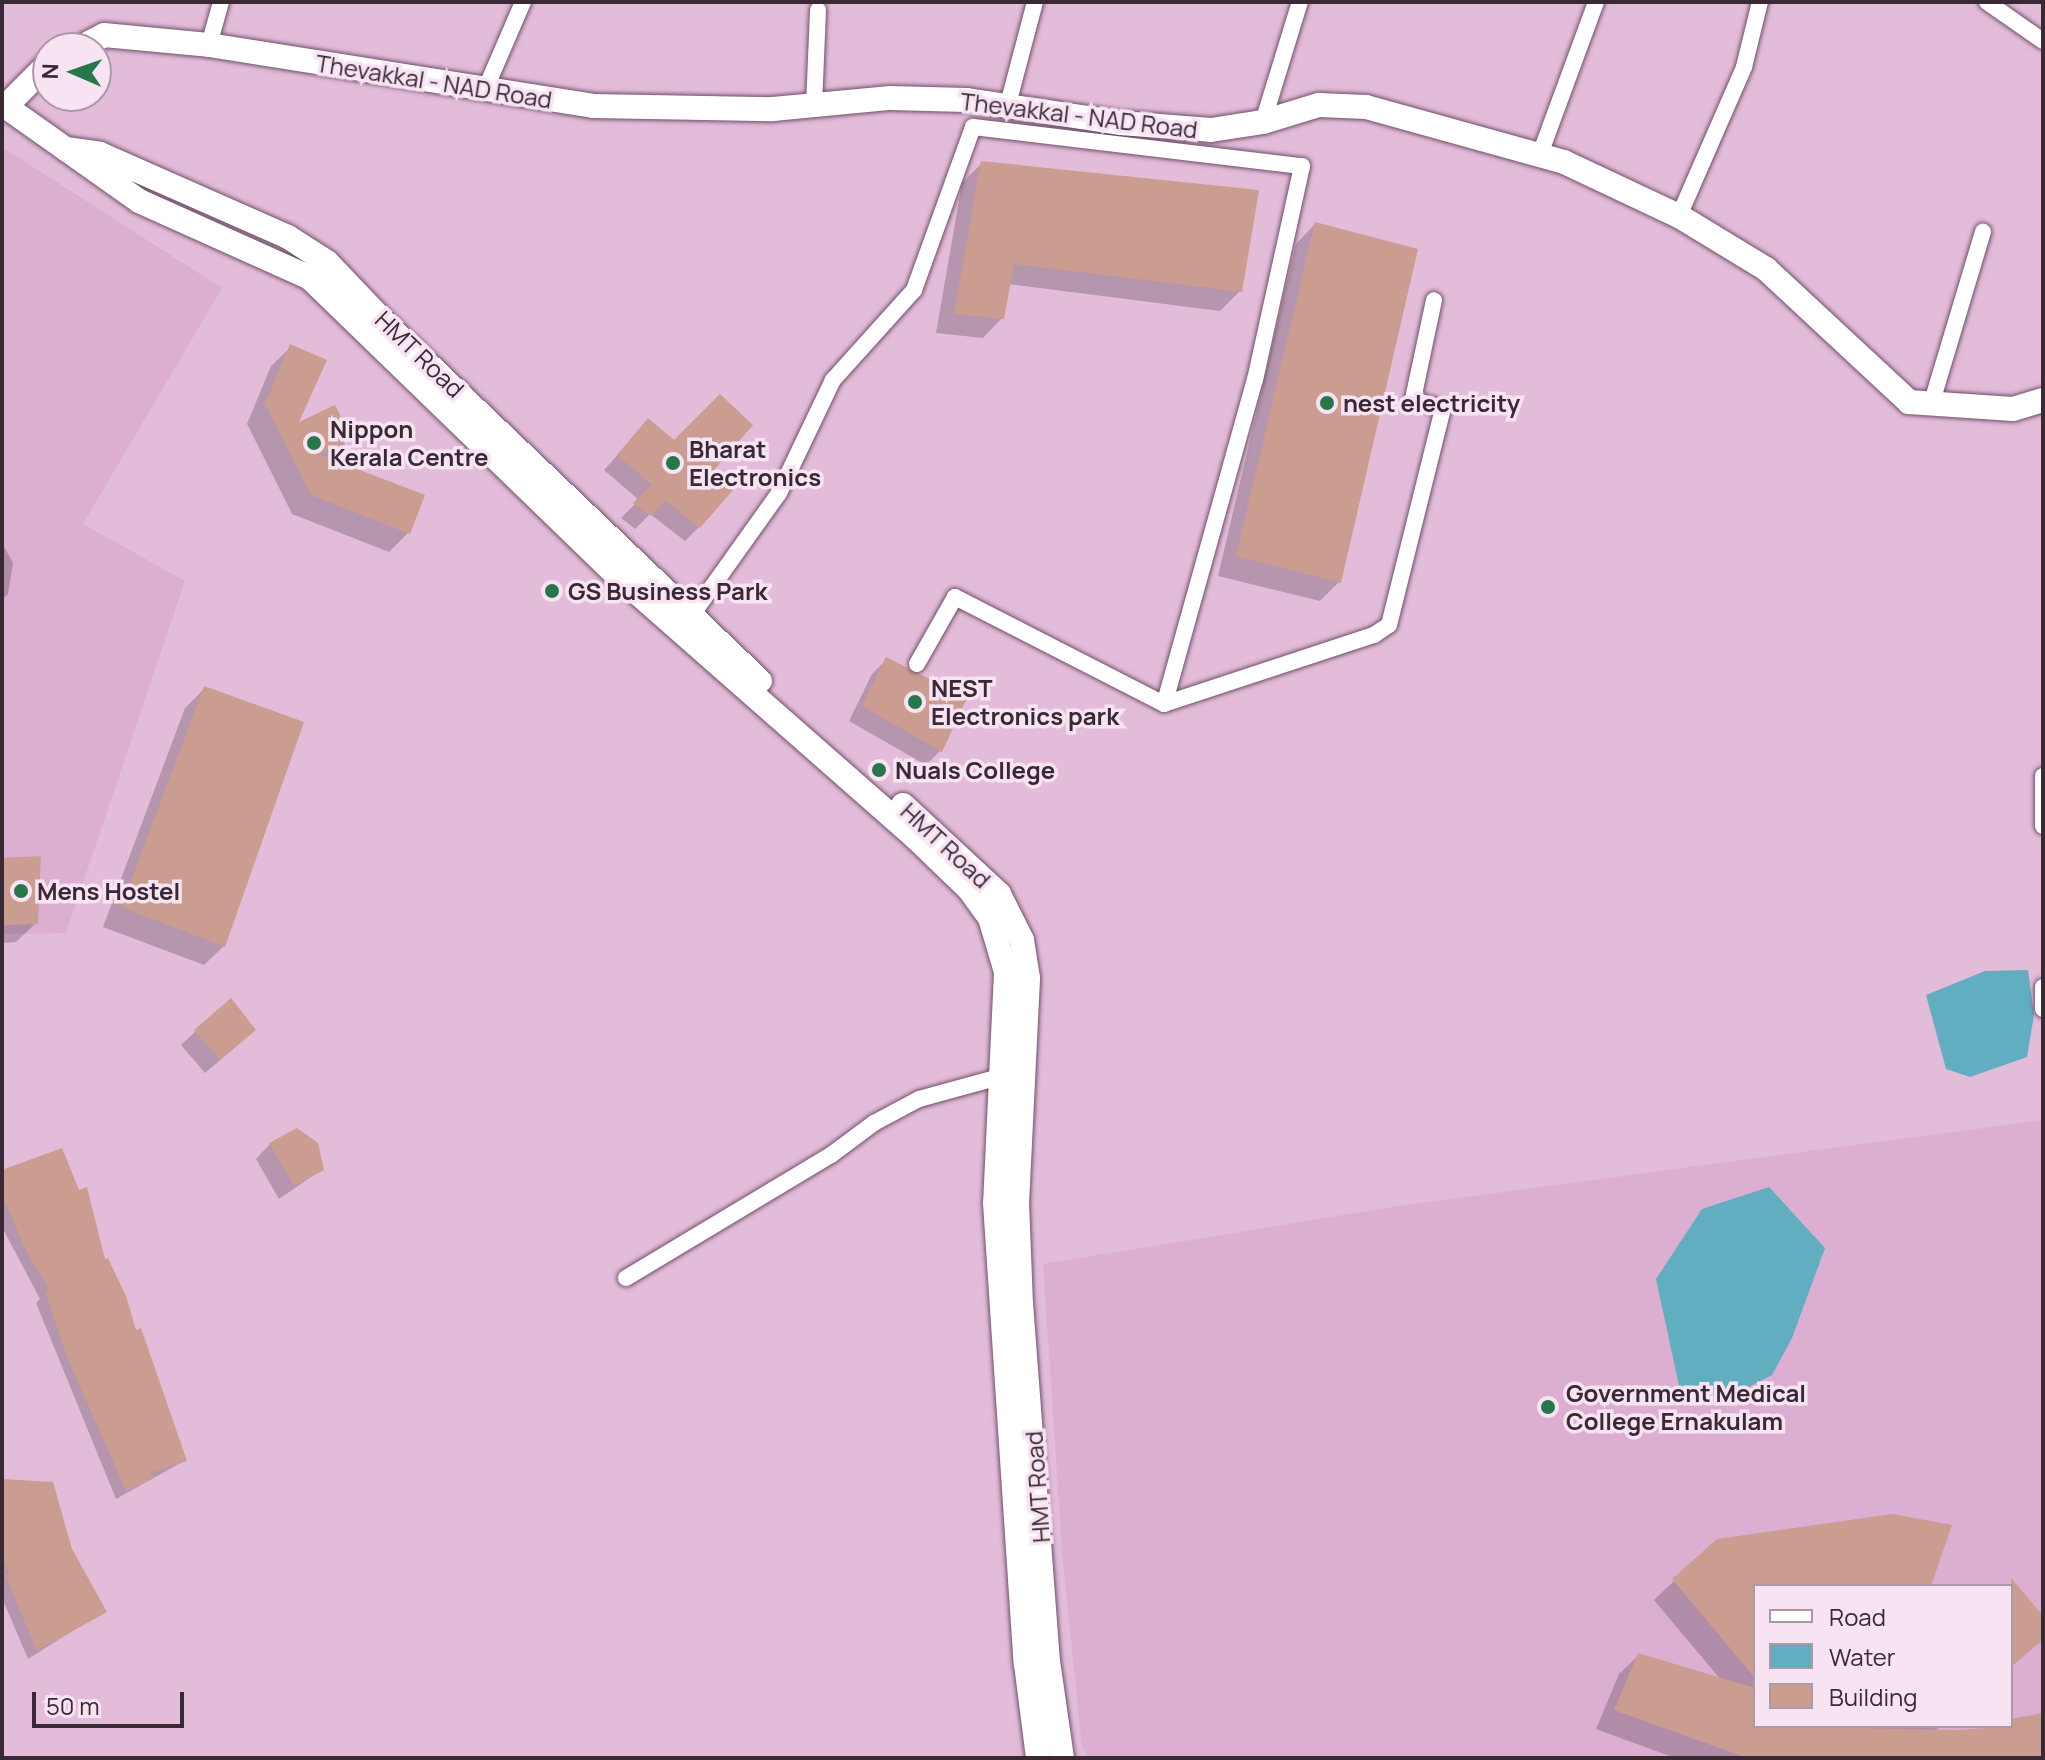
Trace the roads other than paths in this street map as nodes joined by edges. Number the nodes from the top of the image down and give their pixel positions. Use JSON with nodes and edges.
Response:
{"nodes":[{"id":1,"x":221,"y":2,"type":"edge"},
{"id":2,"x":523,"y":2,"type":"edge"},
{"id":3,"x":1035,"y":2,"type":"edge"},
{"id":4,"x":1300,"y":2,"type":"edge"},
{"id":5,"x":1596,"y":2,"type":"edge"},
{"id":6,"x":1760,"y":2,"type":"edge"},
{"id":7,"x":1987,"y":2,"type":"edge"},
{"id":8,"x":818,"y":10,"type":"dead end"},
{"id":9,"x":112,"y":36,"type":"edge"},
{"id":10,"x":2043,"y":41,"type":"edge"},
{"id":11,"x":209,"y":45,"type":"junction"},
{"id":12,"x":32,"y":79,"type":"edge"},
{"id":13,"x":485,"y":90,"type":"junction"},
{"id":14,"x":4,"y":105,"type":"edge"},
{"id":15,"x":814,"y":106,"type":"junction"},
{"id":16,"x":1007,"y":108,"type":"junction"},
{"id":17,"x":1263,"y":122,"type":"junction"},
{"id":18,"x":66,"y":149,"type":"junction"},
{"id":19,"x":1539,"y":157,"type":"junction"},
{"id":20,"x":1679,"y":216,"type":"junction"},
{"id":21,"x":1983,"y":232,"type":"dead end"},
{"id":22,"x":1434,"y":300,"type":"dead end"},
{"id":23,"x":2043,"y":400,"type":"edge"},
{"id":24,"x":1931,"y":405,"type":"junction"},
{"id":25,"x":692,"y":615,"type":"junction"},
{"id":26,"x":917,"y":664,"type":"dead end"},
{"id":27,"x":1164,"y":704,"type":"junction"},
{"id":28,"x":2043,"y":776,"type":"edge"},
{"id":29,"x":2043,"y":826,"type":"edge"},
{"id":30,"x":999,"y":913,"type":"junction"},
{"id":31,"x":2043,"y":987,"type":"edge"},
{"id":32,"x":2043,"y":1009,"type":"edge"},
{"id":33,"x":1003,"y":1076,"type":"junction"},
{"id":34,"x":626,"y":1278,"type":"dead end"},
{"id":35,"x":1038,"y":1758,"type":"edge"},
{"id":36,"x":1062,"y":1758,"type":"edge"}],
"edges":[{"from":1,"to":11,"type":"street"},
{"from":2,"to":13,"type":"street"},
{"from":3,"to":16,"type":"street"},
{"from":4,"to":17,"type":"street"},
{"from":5,"to":19,"type":"street"},
{"from":6,"to":20,"type":"street"},
{"from":7,"to":10,"type":"street"},
{"from":8,"to":15,"type":"street"},
{"from":9,"to":11,"type":"main road","name":"Thevakkal - NAD Road"},
{"from":11,"to":13,"type":"main road","name":"Thevakkal - NAD Road"},
{"from":12,"to":14,"type":"main road"},
{"from":13,"to":15,"type":"main road","name":"Thevakkal - NAD Road"},
{"from":14,"to":18,"type":"main road","name":"HMT Road"},
{"from":15,"to":16,"type":"main road","name":"Thevakkal - NAD Road"},
{"from":16,"to":17,"type":"main road","name":"Thevakkal - NAD Road"},
{"from":17,"to":19,"type":"main road","name":"Thevakkal - NAD Road"},
{"from":18,"to":25,"type":"main road","name":"HMT Road"},
{"from":18,"to":30,"type":"main road","name":"HMT Road"},
{"from":19,"to":20,"type":"main road","name":"Thevakkal - NAD Road"},
{"from":20,"to":24,"type":"main road","name":"Thevakkal - NAD Road"},
{"from":21,"to":24,"type":"street"},
{"from":22,"to":27,"type":"street"},
{"from":23,"to":24,"type":"main road","name":"Thevakkal - NAD Road"},
{"from":25,"to":27,"type":"street"},
{"from":25,"to":30,"type":"main road","name":"HMT Road"},
{"from":26,"to":27,"type":"street"},
{"from":28,"to":29,"type":"street"},
{"from":30,"to":33,"type":"main road","name":"HMT Road"},
{"from":30,"to":36,"type":"main road","name":"HMT Road"},
{"from":31,"to":32,"type":"street"},
{"from":33,"to":34,"type":"street"},
{"from":33,"to":35,"type":"main road","name":"HMT Road"}]}
